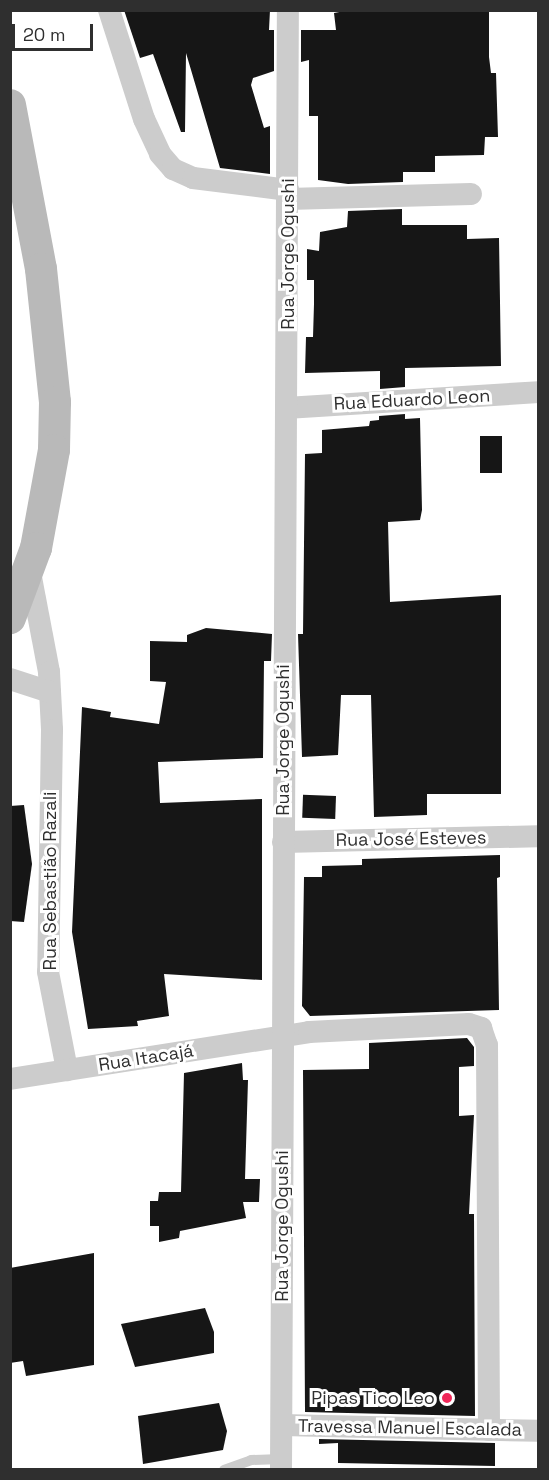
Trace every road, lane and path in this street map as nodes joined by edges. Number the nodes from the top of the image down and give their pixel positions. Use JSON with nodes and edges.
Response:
{"nodes":[{"id":1,"x":109,"y":10,"type":"edge"},
{"id":2,"x":288,"y":10,"type":"edge"},
{"id":3,"x":10,"y":105,"type":"edge"},
{"id":4,"x":471,"y":194,"type":"dead end"},
{"id":5,"x":288,"y":195,"type":"junction"},
{"id":6,"x":538,"y":392,"type":"edge"},
{"id":7,"x":286,"y":408,"type":"junction"},
{"id":8,"x":29,"y":567,"type":"junction"},
{"id":9,"x":10,"y":618,"type":"edge"},
{"id":10,"x":10,"y":679,"type":"edge"},
{"id":11,"x":50,"y":692,"type":"junction"},
{"id":12,"x":538,"y":836,"type":"edge"},
{"id":13,"x":283,"y":842,"type":"junction"},
{"id":14,"x":282,"y":1037,"type":"junction"},
{"id":15,"x":67,"y":1070,"type":"junction"},
{"id":16,"x":10,"y":1079,"type":"edge"},
{"id":17,"x":282,"y":1425,"type":"junction"},
{"id":18,"x":489,"y":1430,"type":"junction"},
{"id":19,"x":538,"y":1431,"type":"edge"},
{"id":20,"x":281,"y":1464,"type":"edge"},
{"id":21,"x":224,"y":1470,"type":"edge"}],
"edges":[{"from":1,"to":5,"type":"street"},
{"from":2,"to":5,"type":"street","name":"Rua Jorge Ogushi"},
{"from":3,"to":8,"type":"main road"},
{"from":4,"to":5,"type":"street"},
{"from":5,"to":7,"type":"street","name":"Rua Jorge Ogushi"},
{"from":6,"to":7,"type":"street","name":"Rua Eduardo Leon"},
{"from":7,"to":13,"type":"street","name":"Rua Jorge Ogushi"},
{"from":8,"to":9,"type":"main road"},
{"from":8,"to":11,"type":"street","name":"Rua Sebastião Razali"},
{"from":10,"to":11,"type":"street"},
{"from":11,"to":15,"type":"street","name":"Rua Sebastião Razali"},
{"from":12,"to":13,"type":"street","name":"Rua José Esteves"},
{"from":13,"to":14,"type":"street","name":"Rua Jorge Ogushi"},
{"from":14,"to":15,"type":"street","name":"Rua Itacajá"},
{"from":14,"to":17,"type":"street","name":"Rua Jorge Ogushi"},
{"from":14,"to":18,"type":"street","name":"Rua Itacajá"},
{"from":15,"to":16,"type":"street","name":"Rua Itacajá"},
{"from":17,"to":18,"type":"street","name":"Travessa Manuel Escalada"},
{"from":17,"to":20,"type":"street","name":"Rua Jorge Ogushi"},
{"from":18,"to":19,"type":"street","name":"Travessa Manuel Escalada"},
{"from":20,"to":21,"type":"lane"}]}
